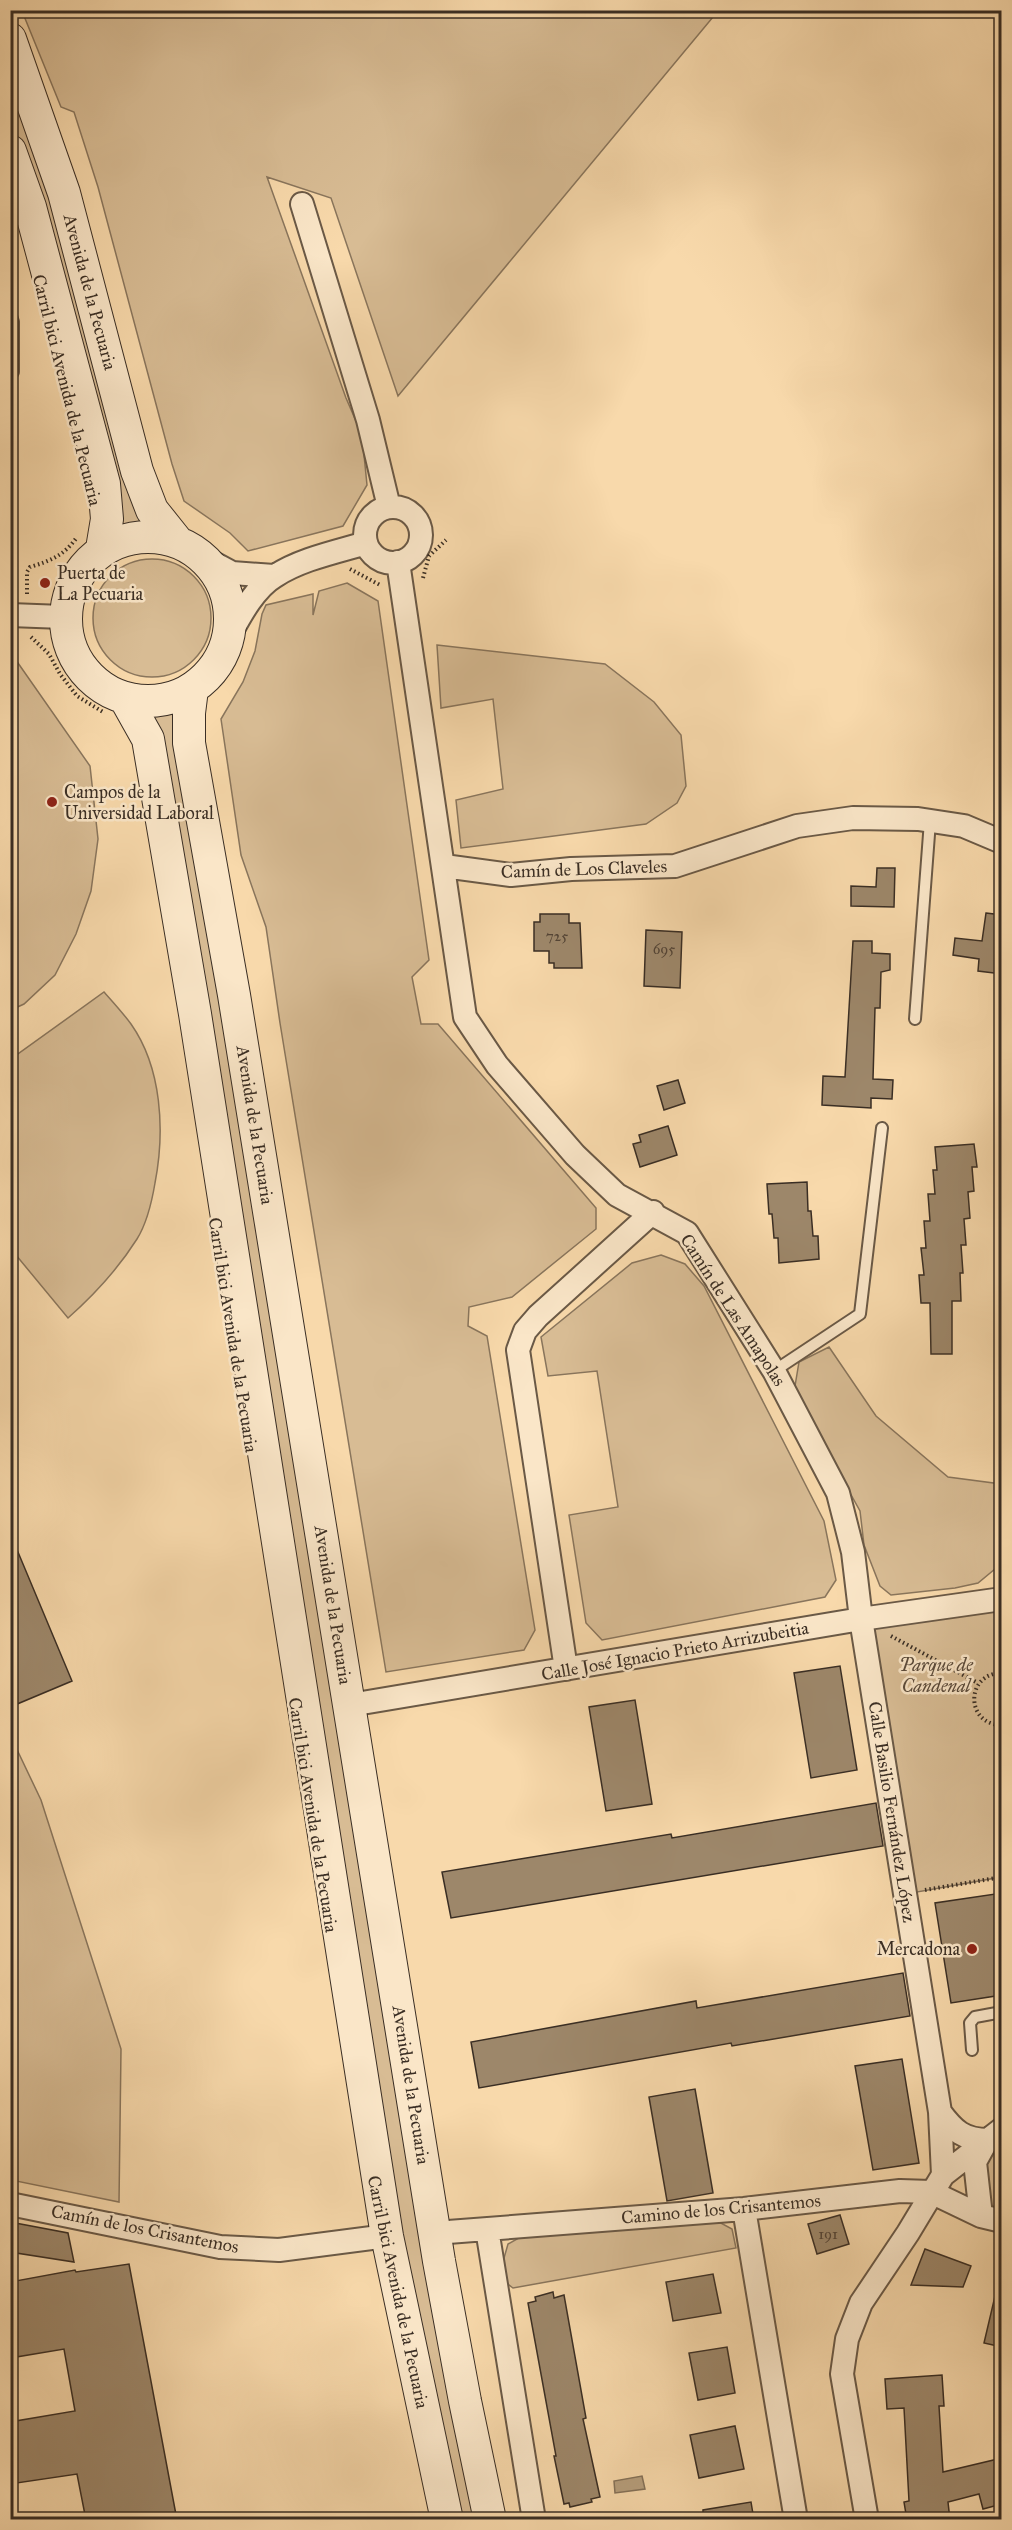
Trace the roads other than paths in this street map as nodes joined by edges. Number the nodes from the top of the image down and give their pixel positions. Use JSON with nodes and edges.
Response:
{"nodes":[{"id":1,"x":10,"y":39,"type":"edge"},
{"id":2,"x":10,"y":151,"type":"edge"},
{"id":3,"x":302,"y":204,"type":"dead end"},
{"id":4,"x":10,"y":313,"type":"edge"},
{"id":5,"x":10,"y":377,"type":"edge"},
{"id":6,"x":389,"y":507,"type":"junction"},
{"id":7,"x":91,"y":540,"type":"junction"},
{"id":8,"x":176,"y":540,"type":"junction"},
{"id":9,"x":366,"y":543,"type":"junction"},
{"id":10,"x":206,"y":559,"type":"junction"},
{"id":11,"x":398,"y":562,"type":"junction"},
{"id":12,"x":274,"y":576,"type":"junction"},
{"id":13,"x":19,"y":616,"type":"edge"},
{"id":14,"x":63,"y":617,"type":"junction"},
{"id":15,"x":229,"y":648,"type":"junction"},
{"id":16,"x":201,"y":689,"type":"junction"},
{"id":17,"x":116,"y":706,"type":"junction"},
{"id":18,"x":930,"y":821,"type":"junction"},
{"id":19,"x":1002,"y":842,"type":"edge"},
{"id":20,"x":444,"y":866,"type":"junction"},
{"id":21,"x":915,"y":1019,"type":"dead end"},
{"id":22,"x":882,"y":1128,"type":"dead end"},
{"id":23,"x":653,"y":1212,"type":"junction"},
{"id":24,"x":774,"y":1371,"type":"junction"},
{"id":25,"x":997,"y":1596,"type":"edge"},
{"id":26,"x":861,"y":1619,"type":"junction"},
{"id":27,"x":566,"y":1669,"type":"junction"},
{"id":28,"x":350,"y":1705,"type":"junction"},
{"id":29,"x":1002,"y":2012,"type":"edge"},
{"id":30,"x":972,"y":2050,"type":"dead end"},
{"id":31,"x":940,"y":2112,"type":"junction"},
{"id":32,"x":995,"y":2135,"type":"edge"},
{"id":33,"x":937,"y":2183,"type":"junction"},
{"id":34,"x":10,"y":2204,"type":"edge"},
{"id":35,"x":744,"y":2209,"type":"junction"},
{"id":36,"x":992,"y":2218,"type":"edge"},
{"id":37,"x":487,"y":2229,"type":"junction"},
{"id":38,"x":435,"y":2233,"type":"junction"},
{"id":39,"x":387,"y":2236,"type":"junction"},
{"id":40,"x":447,"y":2520,"type":"edge"},
{"id":41,"x":490,"y":2520,"type":"edge"},
{"id":42,"x":534,"y":2520,"type":"edge"},
{"id":43,"x":796,"y":2520,"type":"edge"},
{"id":44,"x":867,"y":2520,"type":"edge"}],
"edges":[{"from":1,"to":8,"type":"street","name":"Avenida de la Pecuaria"},
{"from":2,"to":7,"type":"street","name":"Avenida de la Pecuaria"},
{"from":3,"to":6,"type":"street"},
{"from":4,"to":5,"type":"lane"},
{"from":6,"to":9,"type":"street"},
{"from":6,"to":11,"type":"street"},
{"from":7,"to":8,"type":"street"},
{"from":7,"to":14,"type":"street"},
{"from":8,"to":10,"type":"street"},
{"from":9,"to":11,"type":"street"},
{"from":9,"to":12,"type":"street"},
{"from":10,"to":12,"type":"street"},
{"from":10,"to":15,"type":"street"},
{"from":11,"to":20,"type":"street","name":"Camín de Las Amapolas"},
{"from":12,"to":15,"type":"street"},
{"from":13,"to":14,"type":"street"},
{"from":14,"to":17,"type":"street"},
{"from":15,"to":16,"type":"street"},
{"from":16,"to":17,"type":"street"},
{"from":16,"to":28,"type":"street","name":"Avenida de la Pecuaria"},
{"from":17,"to":39,"type":"street"},
{"from":18,"to":19,"type":"street","name":"Camín de Los Claveles"},
{"from":18,"to":20,"type":"street","name":"Camín de Los Claveles"},
{"from":18,"to":21,"type":"lane"},
{"from":20,"to":23,"type":"street","name":"Camín de Las Amapolas"},
{"from":22,"to":24,"type":"lane"},
{"from":23,"to":24,"type":"street","name":"Camín de Las Amapolas"},
{"from":23,"to":27,"type":"street"},
{"from":24,"to":26,"type":"street","name":"Camín de Las Amapolas"},
{"from":25,"to":26,"type":"street","name":"Calle José Ignacio Prieto Arrizubeitia"},
{"from":26,"to":27,"type":"street","name":"Calle José Ignacio Prieto Arrizubeitia"},
{"from":26,"to":31,"type":"street","name":"Calle Basilio Fernández López"},
{"from":27,"to":28,"type":"street","name":"Calle José Ignacio Prieto Arrizubeitia"},
{"from":28,"to":38,"type":"street","name":"Avenida de la Pecuaria"},
{"from":29,"to":30,"type":"lane"},
{"from":31,"to":32,"type":"street"},
{"from":31,"to":33,"type":"street","name":"Calle Basilio Fernández López"},
{"from":32,"to":33,"type":"street"},
{"from":32,"to":36,"type":"street"},
{"from":33,"to":35,"type":"street","name":"Camino de los Crisantemos"},
{"from":33,"to":36,"type":"street","name":"Camino de los Crisantemos"},
{"from":33,"to":44,"type":"street"},
{"from":34,"to":39,"type":"street","name":"Camín de los Crisantemos"},
{"from":35,"to":37,"type":"street","name":"Camino de los Crisantemos"},
{"from":35,"to":43,"type":"street"},
{"from":37,"to":38,"type":"street","name":"Camino de los Crisantemos"},
{"from":37,"to":42,"type":"street"},
{"from":38,"to":41,"type":"street","name":"Avenida de la Pecuaria"},
{"from":39,"to":40,"type":"street"}]}
